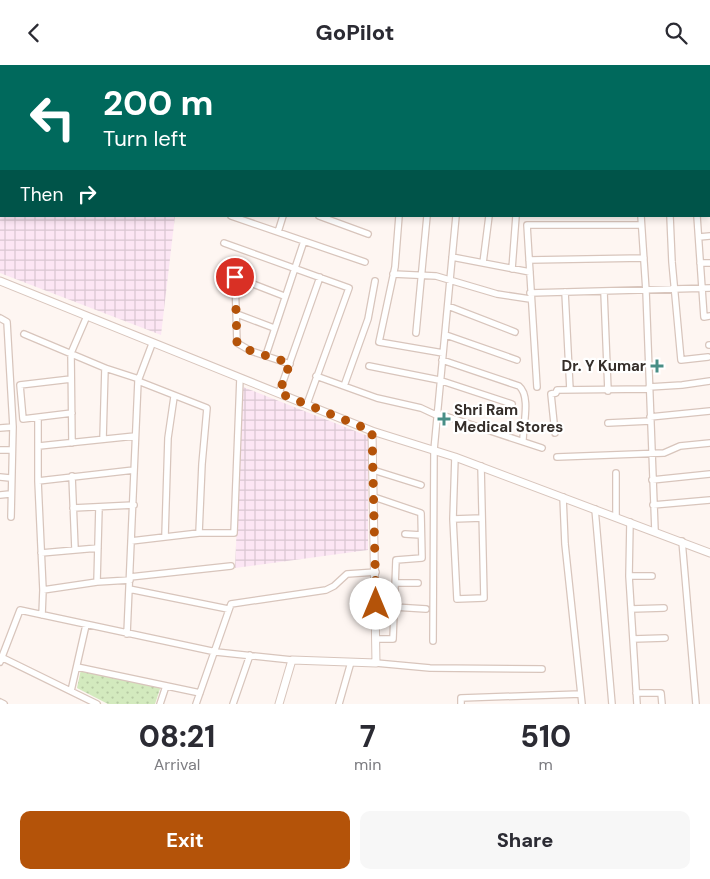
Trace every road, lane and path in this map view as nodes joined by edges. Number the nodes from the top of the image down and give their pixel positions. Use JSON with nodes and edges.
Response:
{"nodes":[{"id":1,"x":234,"y":217,"type":"edge"},
{"id":2,"x":252,"y":217,"type":"edge"},
{"id":3,"x":283,"y":217,"type":"edge"},
{"id":4,"x":321,"y":217,"type":"edge"},
{"id":5,"x":399,"y":217,"type":"edge"},
{"id":6,"x":427,"y":217,"type":"edge"},
{"id":7,"x":456,"y":217,"type":"edge"},
{"id":8,"x":489,"y":217,"type":"edge"},
{"id":9,"x":516,"y":217,"type":"edge"},
{"id":10,"x":641,"y":217,"type":"edge"},
{"id":11,"x":670,"y":217,"type":"edge"},
{"id":12,"x":697,"y":217,"type":"edge"},
{"id":13,"x":250,"y":223,"type":"junction"},
{"id":14,"x":641,"y":225,"type":"junction"},
{"id":15,"x":278,"y":232,"type":"junction"},
{"id":16,"x":368,"y":234,"type":"dead end"},
{"id":17,"x":710,"y":236,"type":"edge"},
{"id":18,"x":699,"y":237,"type":"junction"},
{"id":19,"x":304,"y":241,"type":"junction"},
{"id":20,"x":224,"y":243,"type":"dead end"},
{"id":21,"x":452,"y":257,"type":"junction"},
{"id":22,"x":644,"y":258,"type":"junction"},
{"id":23,"x":529,"y":260,"type":"junction"},
{"id":24,"x":364,"y":262,"type":"dead end"},
{"id":25,"x":483,"y":263,"type":"junction"},
{"id":26,"x":700,"y":263,"type":"junction"},
{"id":27,"x":710,"y":263,"type":"edge"},
{"id":28,"x":294,"y":268,"type":"junction"},
{"id":29,"x":512,"y":269,"type":"junction"},
{"id":30,"x":530,"y":272,"type":"junction"},
{"id":31,"x":393,"y":274,"type":"junction"},
{"id":32,"x":422,"y":276,"type":"junction"},
{"id":33,"x":320,"y":277,"type":"junction"},
{"id":34,"x":0,"y":281,"type":"edge"},
{"id":35,"x":375,"y":281,"type":"dead end"},
{"id":36,"x":450,"y":281,"type":"junction"},
{"id":37,"x":703,"y":288,"type":"junction"},
{"id":38,"x":710,"y":288,"type":"edge"},
{"id":39,"x":675,"y":290,"type":"junction"},
{"id":40,"x":646,"y":291,"type":"junction"},
{"id":41,"x":565,"y":292,"type":"junction"},
{"id":42,"x":604,"y":292,"type":"junction"},
{"id":43,"x":284,"y":296,"type":"junction"},
{"id":44,"x":530,"y":296,"type":"junction"},
{"id":45,"x":448,"y":306,"type":"junction"},
{"id":46,"x":236,"y":314,"type":"junction"},
{"id":47,"x":87,"y":316,"type":"junction"},
{"id":48,"x":710,"y":316,"type":"edge"},
{"id":49,"x":0,"y":318,"type":"edge"},
{"id":50,"x":274,"y":328,"type":"junction"},
{"id":51,"x":514,"y":332,"type":"dead end"},
{"id":52,"x":416,"y":333,"type":"dead end"},
{"id":53,"x":24,"y":334,"type":"dead end"},
{"id":54,"x":446,"y":335,"type":"junction"},
{"id":55,"x":152,"y":344,"type":"junction"},
{"id":56,"x":71,"y":353,"type":"junction"},
{"id":57,"x":443,"y":353,"type":"junction"},
{"id":58,"x":266,"y":355,"type":"junction"},
{"id":59,"x":708,"y":357,"type":"dead end"},
{"id":60,"x":442,"y":360,"type":"junction"},
{"id":61,"x":517,"y":360,"type":"dead end"},
{"id":62,"x":290,"y":363,"type":"junction"},
{"id":63,"x":369,"y":366,"type":"dead end"},
{"id":64,"x":105,"y":368,"type":"junction"},
{"id":65,"x":316,"y":376,"type":"junction"},
{"id":66,"x":240,"y":378,"type":"junction"},
{"id":67,"x":71,"y":379,"type":"junction"},
{"id":68,"x":139,"y":380,"type":"junction"},
{"id":69,"x":439,"y":380,"type":"junction"},
{"id":70,"x":710,"y":381,"type":"edge"},
{"id":71,"x":344,"y":386,"type":"junction"},
{"id":72,"x":537,"y":387,"type":"dead end"},
{"id":73,"x":649,"y":388,"type":"junction"},
{"id":74,"x":570,"y":390,"type":"junction"},
{"id":75,"x":608,"y":391,"type":"junction"},
{"id":76,"x":279,"y":393,"type":"junction"},
{"id":77,"x":174,"y":397,"type":"junction"},
{"id":78,"x":512,"y":404,"type":"dead end"},
{"id":79,"x":307,"y":405,"type":"junction"},
{"id":80,"x":710,"y":411,"type":"edge"},
{"id":81,"x":72,"y":413,"type":"junction"},
{"id":82,"x":436,"y":414,"type":"junction"},
{"id":83,"x":38,"y":419,"type":"junction"},
{"id":84,"x":650,"y":419,"type":"junction"},
{"id":85,"x":608,"y":423,"type":"dead end"},
{"id":86,"x":13,"y":427,"type":"junction"},
{"id":87,"x":0,"y":428,"type":"edge"},
{"id":88,"x":372,"y":431,"type":"junction"},
{"id":89,"x":556,"y":433,"type":"dead end"},
{"id":90,"x":135,"y":436,"type":"junction"},
{"id":91,"x":103,"y":439,"type":"junction"},
{"id":92,"x":523,"y":441,"type":"junction"},
{"id":93,"x":72,"y":443,"type":"junction"},
{"id":94,"x":710,"y":443,"type":"edge"},
{"id":95,"x":39,"y":446,"type":"junction"},
{"id":96,"x":542,"y":448,"type":"dead end"},
{"id":97,"x":0,"y":450,"type":"edge"},
{"id":98,"x":12,"y":450,"type":"junction"},
{"id":99,"x":434,"y":450,"type":"junction"},
{"id":100,"x":651,"y":454,"type":"junction"},
{"id":101,"x":455,"y":457,"type":"junction"},
{"id":102,"x":557,"y":457,"type":"dead end"},
{"id":103,"x":481,"y":467,"type":"junction"},
{"id":104,"x":134,"y":470,"type":"junction"},
{"id":105,"x":373,"y":470,"type":"junction"},
{"id":106,"x":616,"y":473,"type":"dead end"},
{"id":107,"x":710,"y":474,"type":"edge"},
{"id":108,"x":0,"y":477,"type":"edge"},
{"id":109,"x":72,"y":477,"type":"junction"},
{"id":110,"x":10,"y":478,"type":"junction"},
{"id":111,"x":652,"y":480,"type":"junction"},
{"id":112,"x":38,"y":481,"type":"junction"},
{"id":113,"x":421,"y":485,"type":"dead end"},
{"id":114,"x":10,"y":494,"type":"junction"},
{"id":115,"x":0,"y":495,"type":"edge"},
{"id":116,"x":374,"y":497,"type":"junction"},
{"id":117,"x":563,"y":497,"type":"junction"},
{"id":118,"x":710,"y":500,"type":"edge"},
{"id":119,"x":134,"y":505,"type":"junction"},
{"id":120,"x":653,"y":505,"type":"junction"},
{"id":121,"x":98,"y":507,"type":"junction"},
{"id":122,"x":73,"y":508,"type":"junction"},
{"id":123,"x":596,"y":509,"type":"junction"},
{"id":124,"x":10,"y":517,"type":"dead end"},
{"id":125,"x":616,"y":517,"type":"junction"},
{"id":126,"x":482,"y":518,"type":"junction"},
{"id":127,"x":453,"y":519,"type":"junction"},
{"id":128,"x":630,"y":522,"type":"junction"},
{"id":129,"x":655,"y":531,"type":"junction"},
{"id":130,"x":199,"y":533,"type":"junction"},
{"id":131,"x":405,"y":534,"type":"dead end"},
{"id":132,"x":421,"y":535,"type":"junction"},
{"id":133,"x":165,"y":536,"type":"junction"},
{"id":134,"x":131,"y":541,"type":"junction"},
{"id":135,"x":682,"y":541,"type":"junction"},
{"id":136,"x":98,"y":548,"type":"junction"},
{"id":137,"x":75,"y":549,"type":"junction"},
{"id":138,"x":41,"y":553,"type":"junction"},
{"id":139,"x":710,"y":553,"type":"edge"},
{"id":140,"x":231,"y":566,"type":"dead end"},
{"id":141,"x":376,"y":571,"type":"junction"},
{"id":142,"x":629,"y":576,"type":"junction"},
{"id":143,"x":652,"y":576,"type":"dead end"},
{"id":144,"x":130,"y":579,"type":"junction"},
{"id":145,"x":97,"y":582,"type":"junction"},
{"id":146,"x":396,"y":583,"type":"junction"},
{"id":147,"x":418,"y":583,"type":"dead end"},
{"id":148,"x":43,"y":589,"type":"junction"},
{"id":149,"x":129,"y":589,"type":"junction"},
{"id":150,"x":394,"y":607,"type":"junction"},
{"id":151,"x":664,"y":608,"type":"dead end"},
{"id":152,"x":228,"y":609,"type":"junction"},
{"id":153,"x":426,"y":609,"type":"dead end"},
{"id":154,"x":631,"y":609,"type":"junction"},
{"id":155,"x":42,"y":615,"type":"junction"},
{"id":156,"x":86,"y":625,"type":"junction"},
{"id":157,"x":127,"y":634,"type":"junction"},
{"id":158,"x":376,"y":639,"type":"junction"},
{"id":159,"x":633,"y":639,"type":"junction"},
{"id":160,"x":666,"y":639,"type":"dead end"},
{"id":161,"x":433,"y":641,"type":"dead end"},
{"id":162,"x":216,"y":652,"type":"junction"},
{"id":163,"x":250,"y":655,"type":"junction"},
{"id":164,"x":1,"y":659,"type":"edge"},
{"id":165,"x":292,"y":660,"type":"junction"},
{"id":166,"x":351,"y":663,"type":"junction"},
{"id":167,"x":376,"y":663,"type":"junction"},
{"id":168,"x":77,"y":667,"type":"junction"},
{"id":169,"x":542,"y":669,"type":"dead end"},
{"id":170,"x":166,"y":686,"type":"junction"},
{"id":171,"x":71,"y":691,"type":"junction"},
{"id":172,"x":200,"y":693,"type":"junction"},
{"id":173,"x":636,"y":693,"type":"junction"},
{"id":174,"x":581,"y":694,"type":"junction"},
{"id":175,"x":0,"y":702,"type":"edge"},
{"id":176,"x":4,"y":704,"type":"edge"},
{"id":177,"x":97,"y":704,"type":"edge"},
{"id":178,"x":160,"y":704,"type":"edge"},
{"id":179,"x":196,"y":704,"type":"edge"},
{"id":180,"x":233,"y":704,"type":"edge"},
{"id":181,"x":278,"y":704,"type":"edge"},
{"id":182,"x":339,"y":704,"type":"edge"},
{"id":183,"x":460,"y":704,"type":"edge"},
{"id":184,"x":582,"y":704,"type":"edge"},
{"id":185,"x":612,"y":704,"type":"edge"},
{"id":186,"x":637,"y":704,"type":"edge"},
{"id":187,"x":662,"y":704,"type":"edge"},
{"id":188,"x":696,"y":704,"type":"edge"}],
"edges":[{"from":1,"to":13,"type":"street"},
{"from":2,"to":13,"type":"street"},
{"from":3,"to":15,"type":"street"},
{"from":4,"to":16,"type":"street"},
{"from":5,"to":31,"type":"street"},
{"from":6,"to":32,"type":"street"},
{"from":7,"to":21,"type":"street"},
{"from":8,"to":25,"type":"street"},
{"from":9,"to":29,"type":"street"},
{"from":10,"to":14,"type":"street"},
{"from":11,"to":39,"type":"street"},
{"from":12,"to":18,"type":"street"},
{"from":13,"to":15,"type":"street"},
{"from":14,"to":22,"type":"street"},
{"from":14,"to":23,"type":"street"},
{"from":15,"to":19,"type":"street"},
{"from":17,"to":18,"type":"street"},
{"from":18,"to":26,"type":"street"},
{"from":19,"to":24,"type":"street"},
{"from":19,"to":28,"type":"street"},
{"from":20,"to":28,"type":"street"},
{"from":21,"to":25,"type":"street"},
{"from":21,"to":36,"type":"street"},
{"from":22,"to":23,"type":"street"},
{"from":22,"to":40,"type":"street"},
{"from":23,"to":30,"type":"street"},
{"from":25,"to":29,"type":"street"},
{"from":26,"to":27,"type":"street"},
{"from":26,"to":37,"type":"street"},
{"from":28,"to":33,"type":"street"},
{"from":28,"to":43,"type":"street"},
{"from":29,"to":30,"type":"street"},
{"from":30,"to":44,"type":"street"},
{"from":31,"to":32,"type":"street"},
{"from":31,"to":57,"type":"street"},
{"from":32,"to":36,"type":"street"},
{"from":32,"to":52,"type":"street"},
{"from":33,"to":62,"type":"street"},
{"from":33,"to":65,"type":"street"},
{"from":34,"to":47,"type":"street"},
{"from":35,"to":71,"type":"street"},
{"from":36,"to":44,"type":"street"},
{"from":36,"to":45,"type":"street"},
{"from":37,"to":38,"type":"street"},
{"from":37,"to":39,"type":"street"},
{"from":37,"to":48,"type":"street"},
{"from":39,"to":40,"type":"street"},
{"from":39,"to":59,"type":"street"},
{"from":40,"to":42,"type":"street"},
{"from":40,"to":73,"type":"street"},
{"from":41,"to":42,"type":"street"},
{"from":41,"to":44,"type":"street"},
{"from":41,"to":74,"type":"street"},
{"from":42,"to":75,"type":"street"},
{"from":43,"to":46,"type":"street"},
{"from":43,"to":50,"type":"street"},
{"from":44,"to":72,"type":"street"},
{"from":45,"to":51,"type":"street"},
{"from":45,"to":54,"type":"street"},
{"from":46,"to":50,"type":"street"},
{"from":46,"to":58,"type":"street"},
{"from":47,"to":55,"type":"street"},
{"from":47,"to":56,"type":"street"},
{"from":49,"to":86,"type":"street"},
{"from":50,"to":58,"type":"street"},
{"from":53,"to":56,"type":"street"},
{"from":54,"to":57,"type":"street"},
{"from":54,"to":61,"type":"street"},
{"from":55,"to":66,"type":"street"},
{"from":55,"to":68,"type":"street"},
{"from":56,"to":64,"type":"street"},
{"from":56,"to":67,"type":"street"},
{"from":57,"to":60,"type":"street"},
{"from":58,"to":62,"type":"street"},
{"from":60,"to":69,"type":"street"},
{"from":60,"to":92,"type":"street"},
{"from":62,"to":76,"type":"street"},
{"from":63,"to":69,"type":"street"},
{"from":64,"to":68,"type":"street"},
{"from":64,"to":91,"type":"street"},
{"from":65,"to":71,"type":"street"},
{"from":65,"to":79,"type":"street"},
{"from":66,"to":76,"type":"street"},
{"from":66,"to":130,"type":"street"},
{"from":67,"to":81,"type":"street"},
{"from":67,"to":83,"type":"street"},
{"from":68,"to":77,"type":"street"},
{"from":68,"to":90,"type":"street"},
{"from":69,"to":78,"type":"street"},
{"from":69,"to":82,"type":"street"},
{"from":70,"to":73,"type":"street"},
{"from":71,"to":82,"type":"street"},
{"from":73,"to":75,"type":"street"},
{"from":73,"to":84,"type":"street"},
{"from":74,"to":75,"type":"street"},
{"from":74,"to":89,"type":"street"},
{"from":76,"to":79,"type":"street"},
{"from":77,"to":130,"type":"street"},
{"from":77,"to":133,"type":"street"},
{"from":79,"to":88,"type":"street"},
{"from":80,"to":84,"type":"street"},
{"from":81,"to":83,"type":"street"},
{"from":81,"to":93,"type":"street"},
{"from":82,"to":92,"type":"street"},
{"from":82,"to":99,"type":"street"},
{"from":83,"to":95,"type":"street"},
{"from":84,"to":85,"type":"street"},
{"from":84,"to":100,"type":"street"},
{"from":86,"to":87,"type":"street"},
{"from":86,"to":98,"type":"street"},
{"from":88,"to":99,"type":"street"},
{"from":88,"to":105,"type":"street"},
{"from":90,"to":91,"type":"street"},
{"from":90,"to":104,"type":"street"},
{"from":91,"to":93,"type":"street"},
{"from":92,"to":96,"type":"street"},
{"from":93,"to":95,"type":"street"},
{"from":94,"to":100,"type":"street"},
{"from":95,"to":112,"type":"street"},
{"from":97,"to":98,"type":"street"},
{"from":98,"to":110,"type":"street"},
{"from":99,"to":101,"type":"street"},
{"from":99,"to":161,"type":"street"},
{"from":100,"to":102,"type":"street"},
{"from":100,"to":111,"type":"street"},
{"from":101,"to":103,"type":"street"},
{"from":101,"to":127,"type":"street"},
{"from":103,"to":117,"type":"street"},
{"from":103,"to":126,"type":"street"},
{"from":104,"to":109,"type":"street"},
{"from":104,"to":119,"type":"street"},
{"from":105,"to":113,"type":"street"},
{"from":105,"to":116,"type":"street"},
{"from":106,"to":125,"type":"street"},
{"from":107,"to":111,"type":"street"},
{"from":108,"to":110,"type":"street"},
{"from":109,"to":112,"type":"street"},
{"from":109,"to":122,"type":"street"},
{"from":110,"to":114,"type":"street"},
{"from":111,"to":120,"type":"street"},
{"from":112,"to":138,"type":"street"},
{"from":114,"to":115,"type":"street"},
{"from":114,"to":124,"type":"street"},
{"from":116,"to":132,"type":"street"},
{"from":116,"to":141,"type":"street"},
{"from":117,"to":123,"type":"street"},
{"from":117,"to":174,"type":"street"},
{"from":118,"to":120,"type":"street"},
{"from":119,"to":121,"type":"street"},
{"from":119,"to":134,"type":"street"},
{"from":120,"to":129,"type":"street"},
{"from":121,"to":122,"type":"street"},
{"from":121,"to":136,"type":"street"},
{"from":122,"to":137,"type":"street"},
{"from":123,"to":125,"type":"street"},
{"from":123,"to":185,"type":"street"},
{"from":125,"to":128,"type":"street"},
{"from":126,"to":127,"type":"street"},
{"from":126,"to":127,"type":"street"},
{"from":128,"to":129,"type":"street"},
{"from":128,"to":142,"type":"street"},
{"from":129,"to":135,"type":"street"},
{"from":130,"to":133,"type":"street"},
{"from":131,"to":132,"type":"street"},
{"from":132,"to":146,"type":"street"},
{"from":133,"to":134,"type":"street"},
{"from":134,"to":144,"type":"street"},
{"from":135,"to":139,"type":"street"},
{"from":135,"to":188,"type":"street"},
{"from":136,"to":137,"type":"street"},
{"from":136,"to":145,"type":"street"},
{"from":137,"to":138,"type":"street"},
{"from":138,"to":148,"type":"street"},
{"from":140,"to":144,"type":"street"},
{"from":141,"to":152,"type":"street"},
{"from":141,"to":158,"type":"street"},
{"from":142,"to":143,"type":"street"},
{"from":142,"to":154,"type":"street"},
{"from":144,"to":145,"type":"street"},
{"from":144,"to":149,"type":"street"},
{"from":145,"to":148,"type":"street"},
{"from":146,"to":147,"type":"street"},
{"from":146,"to":150,"type":"street"},
{"from":148,"to":155,"type":"street"},
{"from":149,"to":152,"type":"street"},
{"from":149,"to":157,"type":"street"},
{"from":150,"to":153,"type":"street"},
{"from":150,"to":158,"type":"street"},
{"from":151,"to":154,"type":"street"},
{"from":152,"to":162,"type":"street"},
{"from":154,"to":159,"type":"street"},
{"from":155,"to":156,"type":"street"},
{"from":155,"to":164,"type":"street"},
{"from":156,"to":157,"type":"street"},
{"from":156,"to":168,"type":"street"},
{"from":157,"to":162,"type":"street"},
{"from":158,"to":167,"type":"street"},
{"from":159,"to":160,"type":"street"},
{"from":159,"to":173,"type":"street"},
{"from":162,"to":163,"type":"street"},
{"from":162,"to":172,"type":"street"},
{"from":163,"to":165,"type":"street"},
{"from":163,"to":180,"type":"street"},
{"from":164,"to":171,"type":"street"},
{"from":165,"to":166,"type":"street"},
{"from":165,"to":181,"type":"street"},
{"from":166,"to":167,"type":"street"},
{"from":166,"to":182,"type":"street"},
{"from":167,"to":169,"type":"street"},
{"from":168,"to":170,"type":"street"},
{"from":168,"to":171,"type":"street"},
{"from":170,"to":172,"type":"street"},
{"from":170,"to":178,"type":"street"},
{"from":171,"to":177,"type":"street"},
{"from":172,"to":179,"type":"street"},
{"from":173,"to":186,"type":"street"},
{"from":173,"to":187,"type":"street"},
{"from":174,"to":183,"type":"street"},
{"from":174,"to":184,"type":"street"},
{"from":175,"to":176,"type":"street"}]}
